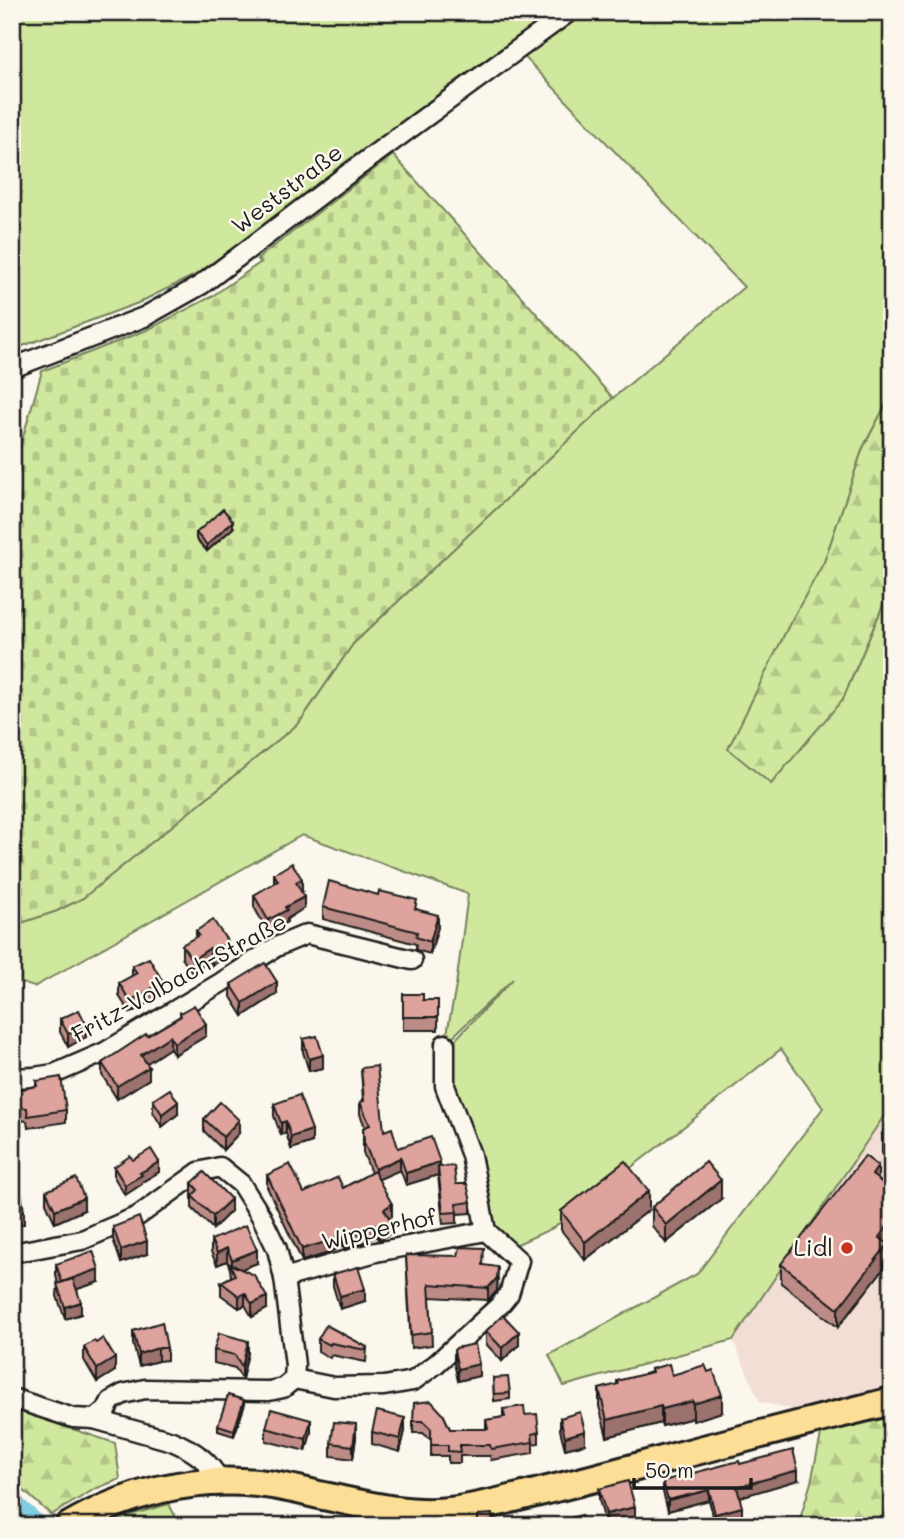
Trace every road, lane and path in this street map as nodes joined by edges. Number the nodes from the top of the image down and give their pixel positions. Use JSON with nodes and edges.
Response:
{"nodes":[{"id":1,"x":569,"y":12,"type":"edge"},
{"id":2,"x":12,"y":368,"type":"edge"},
{"id":3,"x":412,"y":960,"type":"dead end"},
{"id":4,"x":445,"y":1044,"type":"dead end"},
{"id":5,"x":12,"y":1078,"type":"edge"},
{"id":6,"x":486,"y":1231,"type":"junction"},
{"id":7,"x":12,"y":1253,"type":"edge"},
{"id":8,"x":284,"y":1278,"type":"junction"},
{"id":9,"x":294,"y":1379,"type":"junction"},
{"id":10,"x":12,"y":1398,"type":"edge"},
{"id":11,"x":892,"y":1401,"type":"edge"},
{"id":12,"x":94,"y":1419,"type":"junction"},
{"id":13,"x":220,"y":1482,"type":"junction"},
{"id":14,"x":69,"y":1526,"type":"edge"}],
"edges":[{"from":1,"to":2,"type":"street","name":"Weststraße"},
{"from":3,"to":5,"type":"street","name":"Fritz-Volbach-Straße"},
{"from":4,"to":6,"type":"street"},
{"from":6,"to":8,"type":"street","name":"Wipperhof"},
{"from":6,"to":9,"type":"street"},
{"from":7,"to":8,"type":"street"},
{"from":8,"to":9,"type":"street"},
{"from":9,"to":12,"type":"street"},
{"from":10,"to":12,"type":"street"},
{"from":11,"to":13,"type":"main road"},
{"from":12,"to":13,"type":"street"},
{"from":13,"to":14,"type":"main road"}]}
